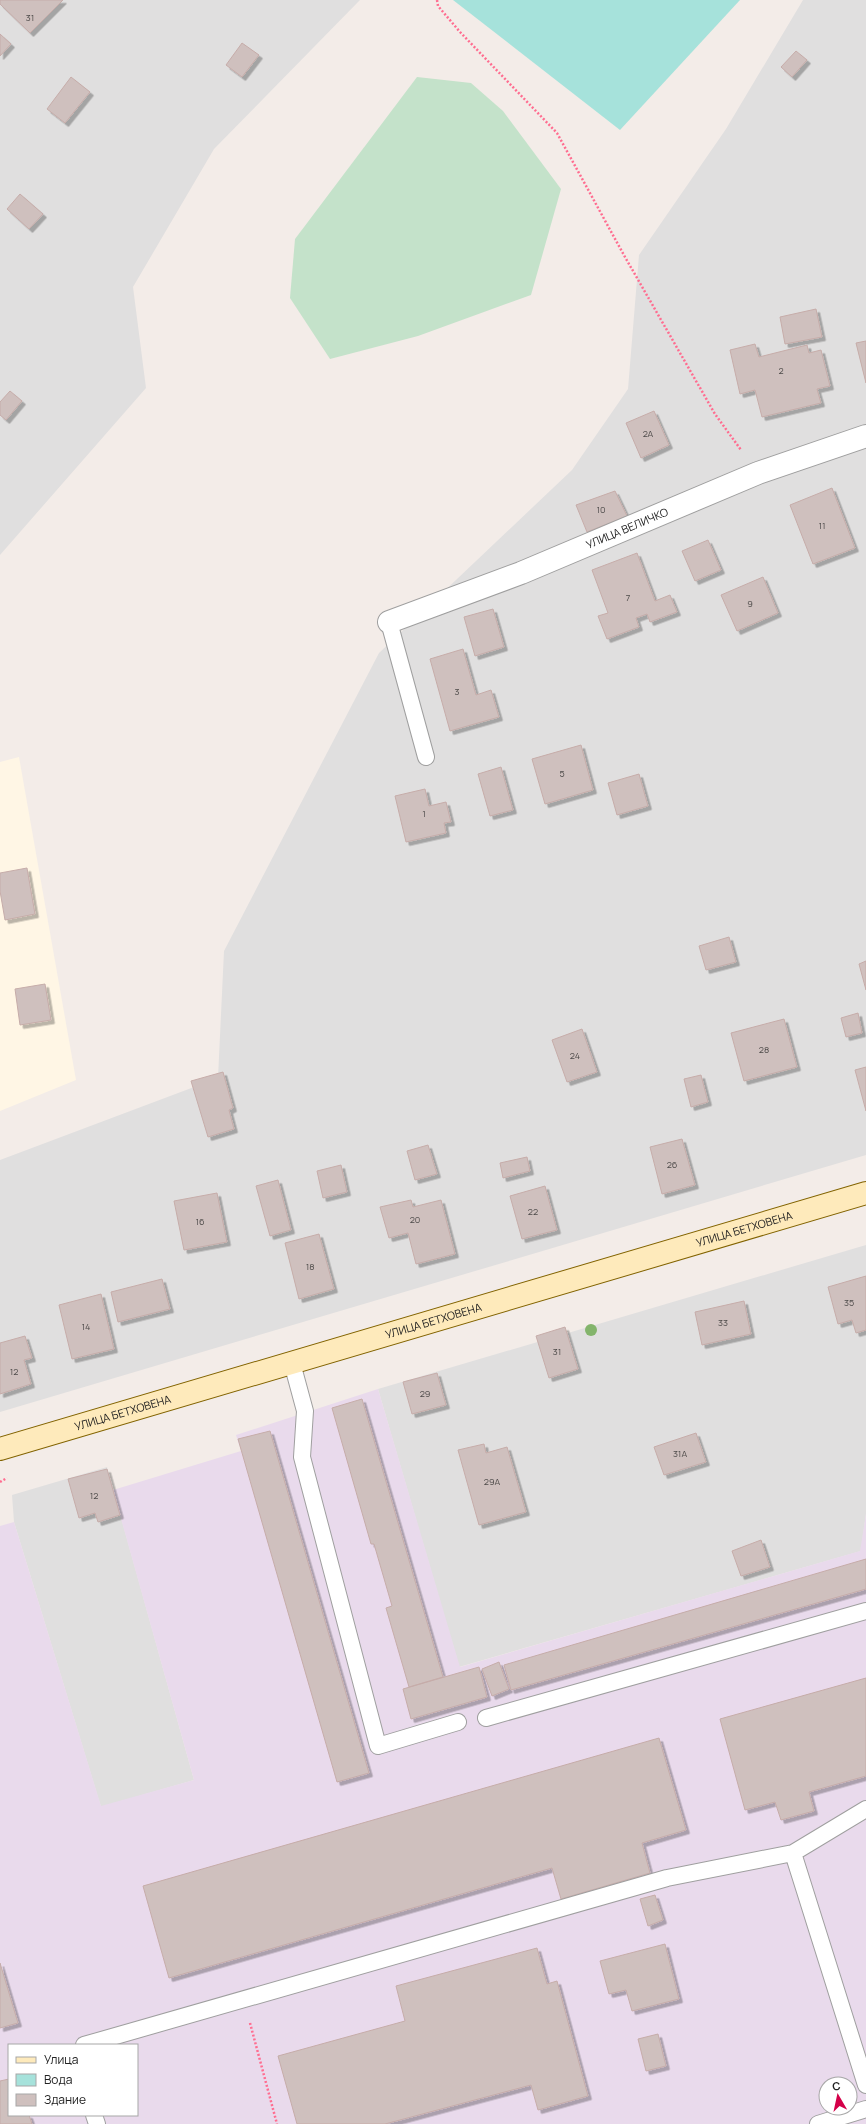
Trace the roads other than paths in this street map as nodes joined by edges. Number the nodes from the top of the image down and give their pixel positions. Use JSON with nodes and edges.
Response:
{"nodes":[{"id":1,"x":866,"y":436,"type":"edge"},
{"id":2,"x":389,"y":622,"type":"joint"},
{"id":3,"x":426,"y":757,"type":"dead end"},
{"id":4,"x":866,"y":1193,"type":"edge"},
{"id":5,"x":292,"y":1362,"type":"junction"},
{"id":6,"x":0,"y":1449,"type":"edge"},
{"id":7,"x":866,"y":1610,"type":"edge"},
{"id":8,"x":486,"y":1718,"type":"dead end"},
{"id":9,"x":458,"y":1722,"type":"dead end"},
{"id":10,"x":866,"y":1809,"type":"edge"},
{"id":11,"x":793,"y":1852,"type":"junction"},
{"id":12,"x":88,"y":2044,"type":"edge"},
{"id":13,"x":866,"y":2086,"type":"edge"},
{"id":14,"x":866,"y":2109,"type":"edge"},
{"id":15,"x":818,"y":2124,"type":"edge"}],
"edges":[{"from":1,"to":2,"type":"street","name":"УЛИЦА ВЕЛИЧКО"},
{"from":2,"to":3,"type":"lane"},
{"from":4,"to":5,"type":"main road","name":"УЛИЦА БЕТХОВЕНА"},
{"from":5,"to":6,"type":"main road","name":"УЛИЦА БЕТХОВЕНА"},
{"from":5,"to":9,"type":"lane"},
{"from":7,"to":8,"type":"lane"},
{"from":10,"to":11,"type":"lane"},
{"from":11,"to":12,"type":"lane"},
{"from":11,"to":13,"type":"lane"},
{"from":14,"to":15,"type":"lane"}]}
